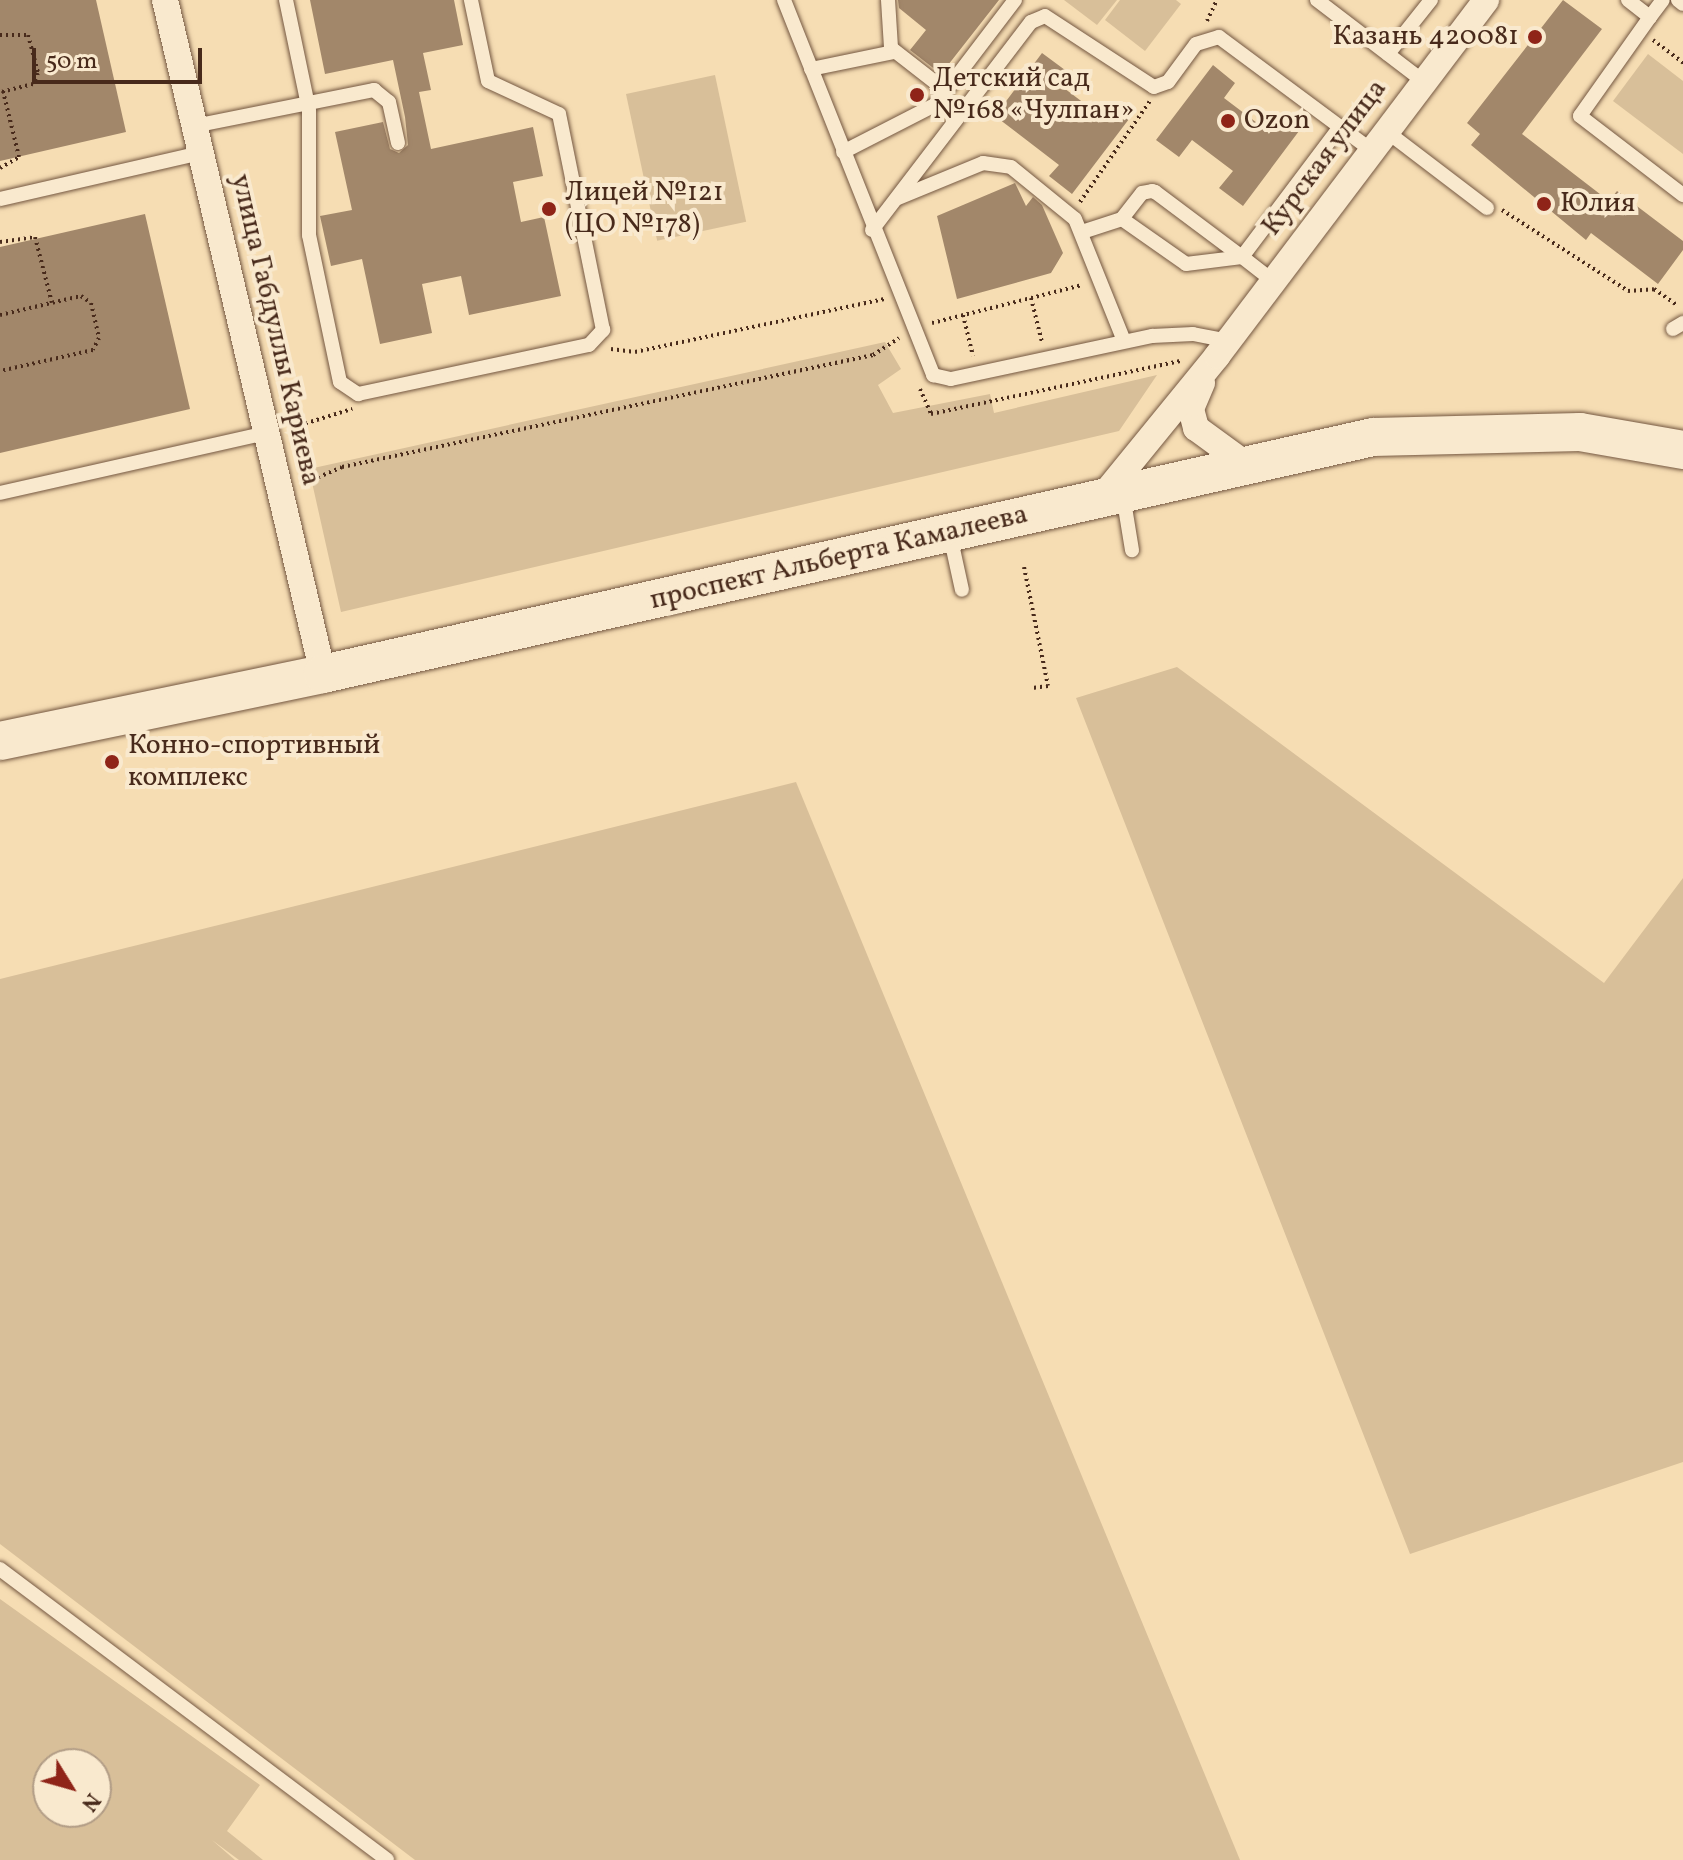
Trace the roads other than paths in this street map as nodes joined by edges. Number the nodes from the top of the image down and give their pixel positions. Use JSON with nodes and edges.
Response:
{"nodes":[{"id":1,"x":165,"y":0,"type":"edge"},
{"id":2,"x":286,"y":0,"type":"edge"},
{"id":3,"x":471,"y":0,"type":"edge"},
{"id":4,"x":784,"y":0,"type":"edge"},
{"id":5,"x":888,"y":0,"type":"edge"},
{"id":6,"x":1015,"y":0,"type":"edge"},
{"id":7,"x":1317,"y":0,"type":"edge"},
{"id":8,"x":1431,"y":0,"type":"edge"},
{"id":9,"x":1486,"y":0,"type":"edge"},
{"id":10,"x":1628,"y":0,"type":"edge"},
{"id":11,"x":1663,"y":0,"type":"edge"},
{"id":12,"x":1678,"y":0,"type":"edge"},
{"id":13,"x":1683,"y":4,"type":"edge"},
{"id":14,"x":1650,"y":17,"type":"junction"},
{"id":15,"x":894,"y":52,"type":"junction"},
{"id":16,"x":1388,"y":54,"type":"junction"},
{"id":17,"x":811,"y":69,"type":"junction"},
{"id":18,"x":1423,"y":81,"type":"junction"},
{"id":19,"x":946,"y":91,"type":"junction"},
{"id":20,"x":308,"y":102,"type":"junction"},
{"id":21,"x":194,"y":126,"type":"junction"},
{"id":22,"x":1340,"y":127,"type":"junction"},
{"id":23,"x":1378,"y":140,"type":"junction"},
{"id":24,"x":398,"y":143,"type":"dead end"},
{"id":25,"x":843,"y":152,"type":"junction"},
{"id":26,"x":201,"y":153,"type":"junction"},
{"id":27,"x":1683,"y":195,"type":"edge"},
{"id":28,"x":897,"y":198,"type":"junction"},
{"id":29,"x":0,"y":199,"type":"edge"},
{"id":30,"x":1487,"y":208,"type":"road end"},
{"id":31,"x":1122,"y":219,"type":"junction"},
{"id":32,"x":872,"y":230,"type":"junction"},
{"id":33,"x":1082,"y":232,"type":"junction"},
{"id":34,"x":1242,"y":257,"type":"junction"},
{"id":35,"x":1273,"y":281,"type":"junction"},
{"id":36,"x":1124,"y":341,"type":"junction"},
{"id":37,"x":1213,"y":352,"type":"junction"},
{"id":38,"x":267,"y":433,"type":"junction"},
{"id":39,"x":1683,"y":450,"type":"edge"},
{"id":40,"x":1244,"y":463,"type":"junction"},
{"id":41,"x":0,"y":493,"type":"edge"},
{"id":42,"x":1112,"y":494,"type":"junction"},
{"id":43,"x":950,"y":535,"type":"junction"},
{"id":44,"x":1132,"y":550,"type":"dead end"},
{"id":45,"x":962,"y":590,"type":"dead end"},
{"id":46,"x":323,"y":674,"type":"junction"},
{"id":47,"x":0,"y":741,"type":"edge"},
{"id":48,"x":0,"y":1569,"type":"edge"},
{"id":49,"x":387,"y":1860,"type":"edge"}],
"edges":[{"from":1,"to":21,"type":"street","name":"улица Габдуллы Кариева"},
{"from":2,"to":20,"type":"lane"},
{"from":3,"to":20,"type":"lane"},
{"from":4,"to":17,"type":"lane"},
{"from":5,"to":15,"type":"lane"},
{"from":6,"to":19,"type":"lane"},
{"from":7,"to":16,"type":"lane"},
{"from":8,"to":16,"type":"lane"},
{"from":9,"to":18,"type":"street","name":"Курская улица"},
{"from":10,"to":14,"type":"lane"},
{"from":11,"to":14,"type":"lane"},
{"from":12,"to":13,"type":"lane"},
{"from":14,"to":27,"type":"lane"},
{"from":15,"to":17,"type":"lane"},
{"from":15,"to":19,"type":"lane"},
{"from":16,"to":18,"type":"lane"},
{"from":17,"to":25,"type":"lane"},
{"from":18,"to":23,"type":"street","name":"Курская улица"},
{"from":19,"to":25,"type":"lane"},
{"from":20,"to":21,"type":"lane"},
{"from":20,"to":24,"type":"lane"},
{"from":21,"to":26,"type":"street","name":"улица Габдуллы Кариева"},
{"from":22,"to":23,"type":"lane"},
{"from":22,"to":28,"type":"lane"},
{"from":22,"to":34,"type":"lane"},
{"from":23,"to":30,"type":"lane"},
{"from":23,"to":35,"type":"street","name":"Курская улица"},
{"from":25,"to":32,"type":"lane"},
{"from":26,"to":29,"type":"lane"},
{"from":26,"to":38,"type":"street","name":"улица Габдуллы Кариева"},
{"from":28,"to":32,"type":"lane"},
{"from":28,"to":33,"type":"lane"},
{"from":31,"to":33,"type":"lane"},
{"from":31,"to":34,"type":"lane"},
{"from":31,"to":34,"type":"lane"},
{"from":32,"to":36,"type":"lane"},
{"from":33,"to":36,"type":"lane"},
{"from":34,"to":35,"type":"lane"},
{"from":35,"to":37,"type":"street","name":"Курская улица"},
{"from":36,"to":37,"type":"lane"},
{"from":37,"to":40,"type":"street","name":"Курская улица"},
{"from":37,"to":42,"type":"street","name":"Курская улица"},
{"from":38,"to":41,"type":"lane"},
{"from":38,"to":46,"type":"street","name":"улица Габдуллы Кариева"},
{"from":39,"to":40,"type":"main road","name":"проспект Альберта Камалеева"},
{"from":40,"to":42,"type":"main road","name":"проспект Альберта Камалеева"},
{"from":42,"to":43,"type":"main road","name":"проспект Альберта Камалеева"},
{"from":42,"to":44,"type":"lane"},
{"from":43,"to":45,"type":"lane"},
{"from":43,"to":46,"type":"main road","name":"проспект Альберта Камалеева"},
{"from":46,"to":47,"type":"main road","name":"проспект Альберта Камалеева"},
{"from":48,"to":49,"type":"lane"}]}
